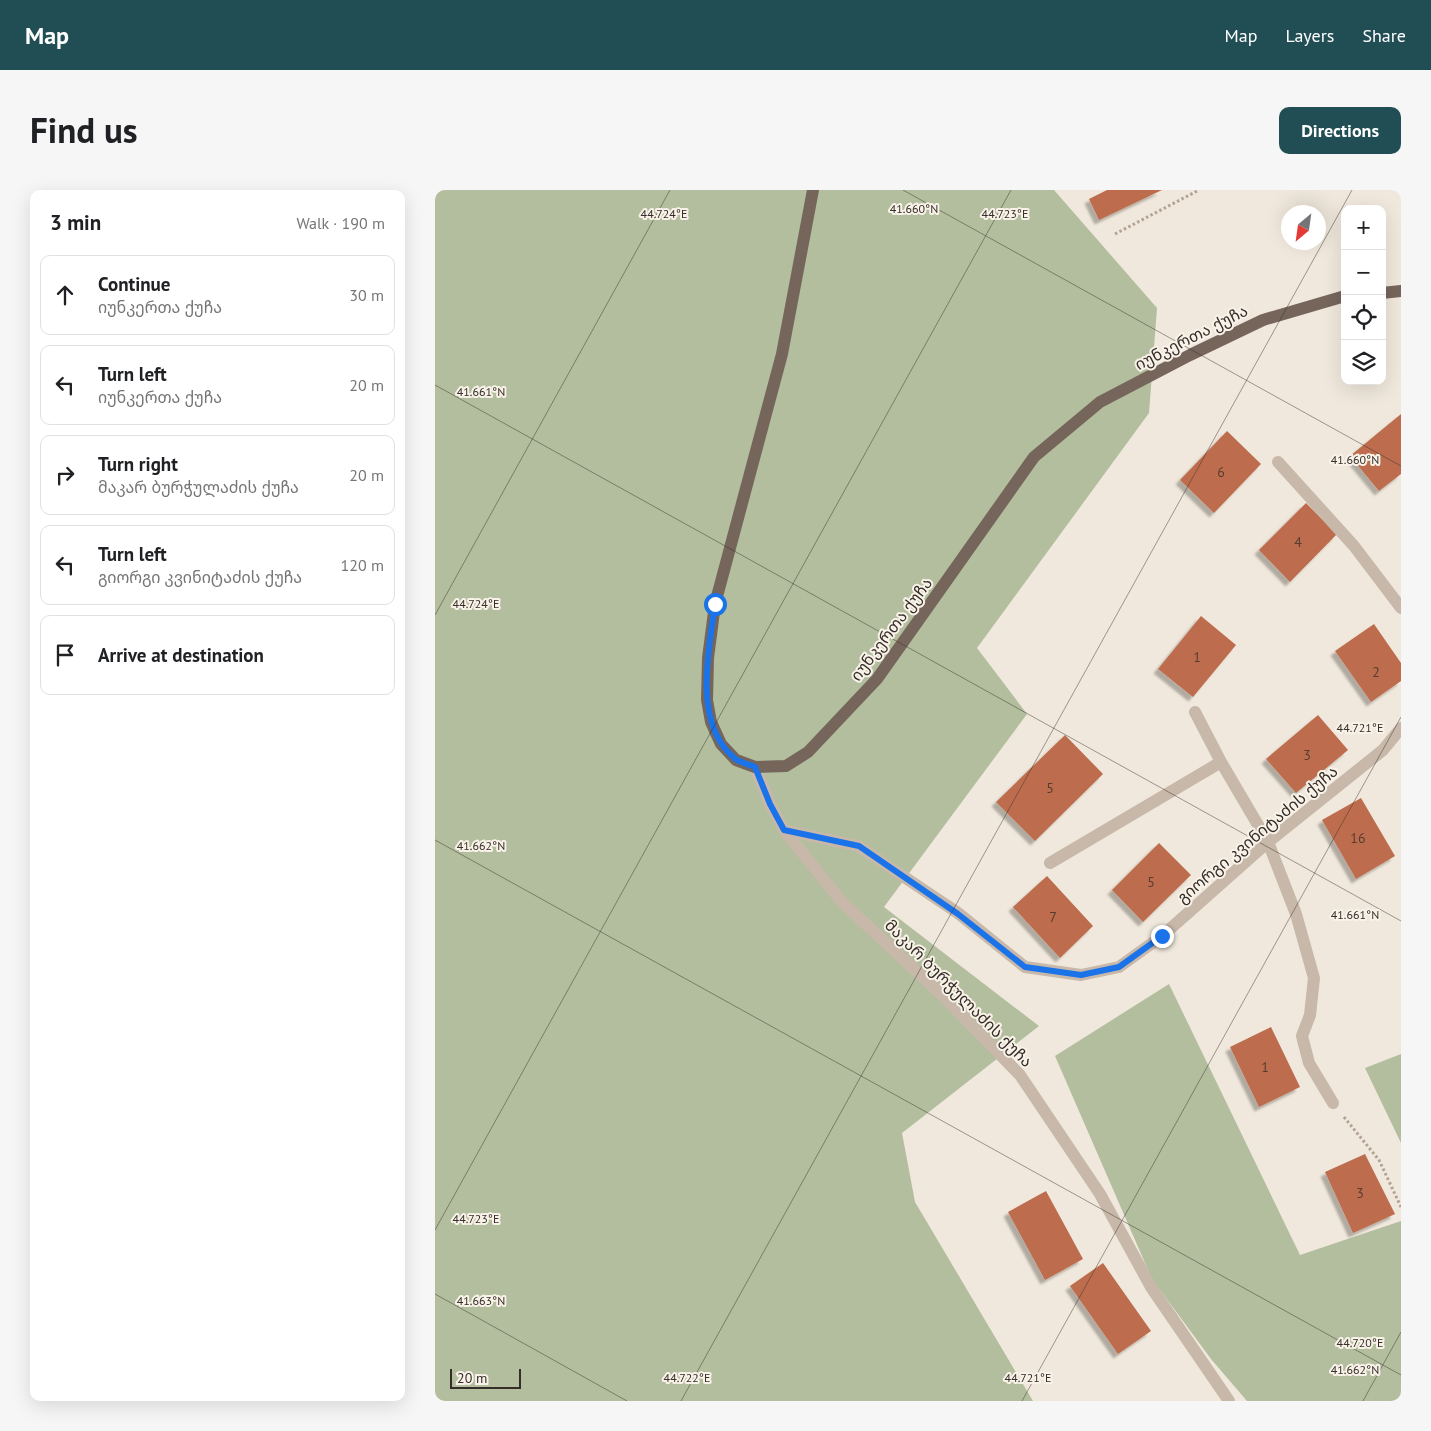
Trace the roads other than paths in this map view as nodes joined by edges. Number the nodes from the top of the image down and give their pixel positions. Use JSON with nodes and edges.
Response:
{"nodes":[{"id":1,"x":813,"y":190,"type":"edge"},
{"id":2,"x":1401,"y":291,"type":"edge"},
{"id":3,"x":1386,"y":293,"type":"edge"},
{"id":4,"x":1341,"y":297,"type":"edge"},
{"id":5,"x":1279,"y":462,"type":"dead end"},
{"id":6,"x":1401,"y":608,"type":"edge"},
{"id":7,"x":1195,"y":712,"type":"dead end"},
{"id":8,"x":1401,"y":728,"type":"edge"},
{"id":9,"x":1221,"y":762,"type":"junction"},
{"id":10,"x":755,"y":767,"type":"junction"},
{"id":11,"x":784,"y":830,"type":"junction"},
{"id":12,"x":1268,"y":842,"type":"junction"},
{"id":13,"x":1050,"y":863,"type":"dead end"},
{"id":14,"x":1333,"y":1103,"type":"road end"},
{"id":15,"x":1229,"y":1401,"type":"edge"}],
"edges":[{"from":1,"to":10,"type":"main road","name":"იუნკერთა ქუჩა"},
{"from":2,"to":3,"type":"main road"},
{"from":4,"to":10,"type":"main road","name":"იუნკერთა ქუჩა"},
{"from":5,"to":6,"type":"street"},
{"from":7,"to":9,"type":"street"},
{"from":8,"to":12,"type":"street","name":"გიორგი კვინიტაძის ქუჩა"},
{"from":9,"to":12,"type":"street"},
{"from":9,"to":13,"type":"street"},
{"from":10,"to":11,"type":"street","name":"მაკარ ბურჭულაძის ქუჩა"},
{"from":11,"to":12,"type":"street","name":"გიორგი კვინიტაძის ქუჩა"},
{"from":11,"to":15,"type":"street","name":"მაკარ ბურჭულაძის ქუჩა"},
{"from":12,"to":14,"type":"street"}]}
